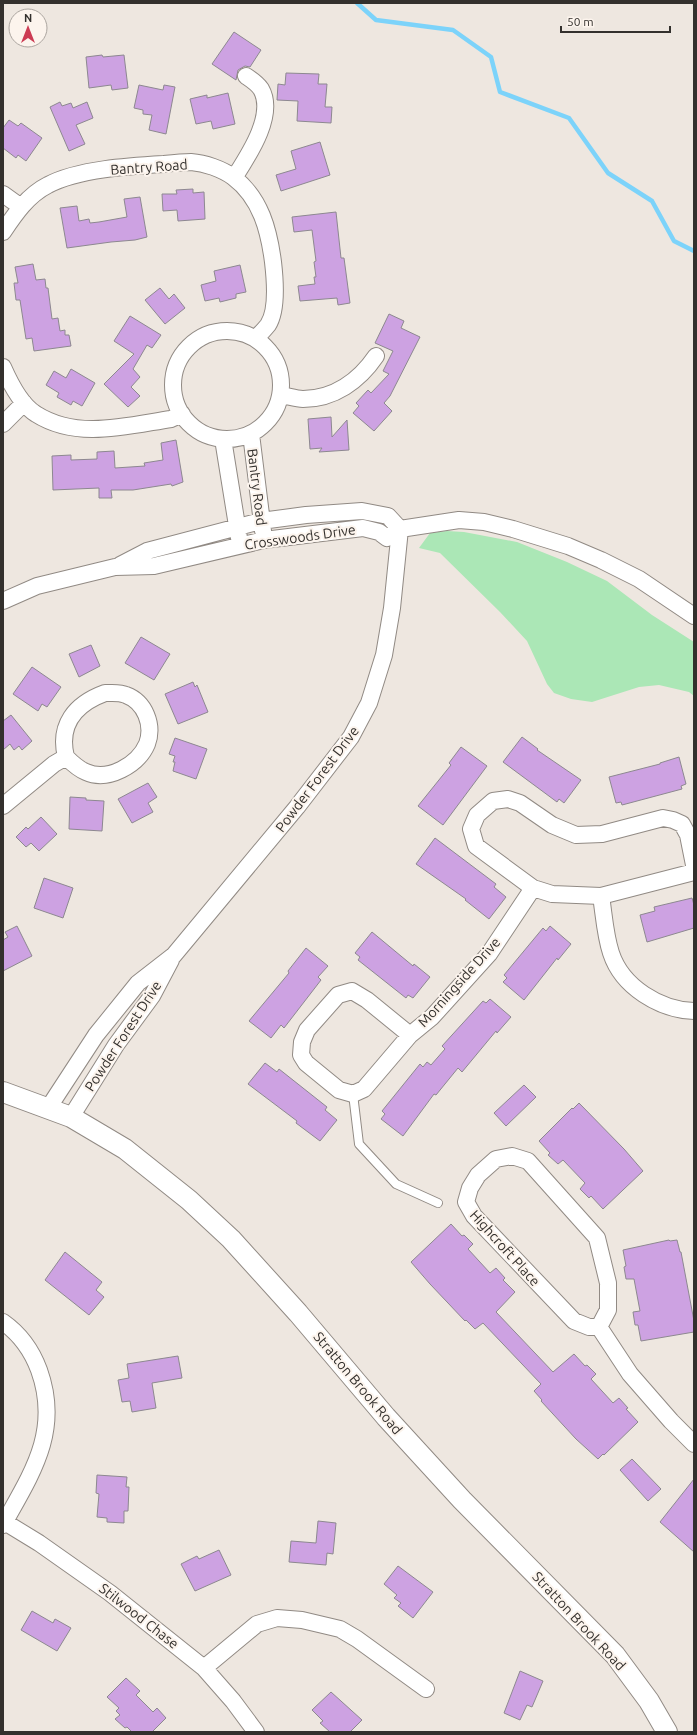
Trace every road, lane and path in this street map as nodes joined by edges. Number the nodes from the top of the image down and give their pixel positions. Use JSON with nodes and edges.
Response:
{"nodes":[{"id":1,"x":246,"y":76,"type":"dead end"},
{"id":2,"x":234,"y":178,"type":"junction"},
{"id":3,"x":3,"y":194,"type":"edge"},
{"id":4,"x":21,"y":207,"type":"junction"},
{"id":5,"x":3,"y":232,"type":"edge"},
{"id":6,"x":256,"y":338,"type":"junction"},
{"id":7,"x":376,"y":356,"type":"dead end"},
{"id":8,"x":3,"y":367,"type":"edge"},
{"id":9,"x":281,"y":395,"type":"junction"},
{"id":10,"x":24,"y":402,"type":"junction"},
{"id":11,"x":182,"y":414,"type":"junction"},
{"id":12,"x":3,"y":424,"type":"edge"},
{"id":13,"x":251,"y":434,"type":"junction"},
{"id":14,"x":223,"y":439,"type":"junction"},
{"id":15,"x":261,"y":521,"type":"junction"},
{"id":16,"x":237,"y":528,"type":"junction"},
{"id":17,"x":400,"y":529,"type":"junction"},
{"id":18,"x":264,"y":540,"type":"junction"},
{"id":19,"x":240,"y":545,"type":"junction"},
{"id":20,"x":115,"y":568,"type":"junction"},
{"id":21,"x":3,"y":601,"type":"edge"},
{"id":22,"x":694,"y":616,"type":"edge"},
{"id":23,"x":66,"y":757,"type":"junction"},
{"id":24,"x":3,"y":806,"type":"edge"},
{"id":25,"x":694,"y":865,"type":"edge"},
{"id":26,"x":694,"y":872,"type":"edge"},
{"id":27,"x":533,"y":888,"type":"junction"},
{"id":28,"x":601,"y":896,"type":"junction"},
{"id":29,"x":174,"y":955,"type":"junction"},
{"id":30,"x":694,"y":1011,"type":"edge"},
{"id":31,"x":410,"y":1035,"type":"junction"},
{"id":32,"x":3,"y":1092,"type":"edge"},
{"id":33,"x":353,"y":1094,"type":"junction"},
{"id":34,"x":49,"y":1107,"type":"junction"},
{"id":35,"x":71,"y":1117,"type":"junction"},
{"id":36,"x":438,"y":1203,"type":"dead end"},
{"id":37,"x":3,"y":1322,"type":"edge"},
{"id":38,"x":599,"y":1327,"type":"junction"},
{"id":39,"x":694,"y":1444,"type":"edge"},
{"id":40,"x":4,"y":1523,"type":"edge"},
{"id":41,"x":204,"y":1668,"type":"junction"},
{"id":42,"x":426,"y":1688,"type":"dead end"},
{"id":43,"x":256,"y":1732,"type":"edge"},
{"id":44,"x":667,"y":1732,"type":"edge"}],
"edges":[{"from":1,"to":2,"type":"street"},
{"from":2,"to":4,"type":"street","name":"Bantry Road"},
{"from":2,"to":6,"type":"street","name":"Bantry Road"},
{"from":3,"to":4,"type":"street"},
{"from":4,"to":5,"type":"street","name":"Bantry Road"},
{"from":6,"to":9,"type":"street","name":"Bantry Road"},
{"from":6,"to":11,"type":"street","name":"Bantry Road"},
{"from":7,"to":9,"type":"street"},
{"from":8,"to":10,"type":"street"},
{"from":9,"to":13,"type":"street","name":"Bantry Road"},
{"from":10,"to":11,"type":"street"},
{"from":10,"to":12,"type":"street"},
{"from":11,"to":14,"type":"street","name":"Bantry Road"},
{"from":13,"to":14,"type":"street","name":"Bantry Road"},
{"from":13,"to":15,"type":"street","name":"Bantry Road"},
{"from":14,"to":16,"type":"street","name":"Bantry Road"},
{"from":15,"to":16,"type":"street","name":"Crosswoods Drive"},
{"from":15,"to":17,"type":"street","name":"Crosswoods Drive"},
{"from":15,"to":18,"type":"street","name":"Bantry Road"},
{"from":16,"to":19,"type":"street","name":"Bantry Road"},
{"from":16,"to":20,"type":"street","name":"Crosswoods Drive"},
{"from":17,"to":18,"type":"street","name":"Crosswoods Drive"},
{"from":17,"to":22,"type":"street"},
{"from":17,"to":29,"type":"street","name":"Powder Forest Drive"},
{"from":18,"to":19,"type":"street","name":"Crosswoods Drive"},
{"from":19,"to":20,"type":"street","name":"Crosswoods Drive"},
{"from":20,"to":21,"type":"street","name":"Crosswoods Drive"},
{"from":23,"to":23,"type":"street"},
{"from":23,"to":24,"type":"street"},
{"from":25,"to":27,"type":"street"},
{"from":26,"to":28,"type":"street"},
{"from":27,"to":28,"type":"street"},
{"from":27,"to":31,"type":"street","name":"Morningside Drive"},
{"from":28,"to":30,"type":"street"},
{"from":29,"to":34,"type":"street","name":"Powder Forest Drive"},
{"from":29,"to":35,"type":"street","name":"Powder Forest Drive"},
{"from":31,"to":33,"type":"street","name":"Morningside Drive"},
{"from":31,"to":33,"type":"street","name":"Morningside Drive"},
{"from":32,"to":34,"type":"street","name":"Stratton Brook Road"},
{"from":33,"to":36,"type":"lane"},
{"from":34,"to":35,"type":"street","name":"Stratton Brook Road"},
{"from":35,"to":44,"type":"street","name":"Stratton Brook Road"},
{"from":37,"to":40,"type":"street"},
{"from":38,"to":38,"type":"street","name":"Highcroft Place"},
{"from":38,"to":39,"type":"street"},
{"from":40,"to":41,"type":"street","name":"Stilwood Chase"},
{"from":41,"to":42,"type":"street"},
{"from":41,"to":43,"type":"street","name":"Stilwood Chase"}]}
